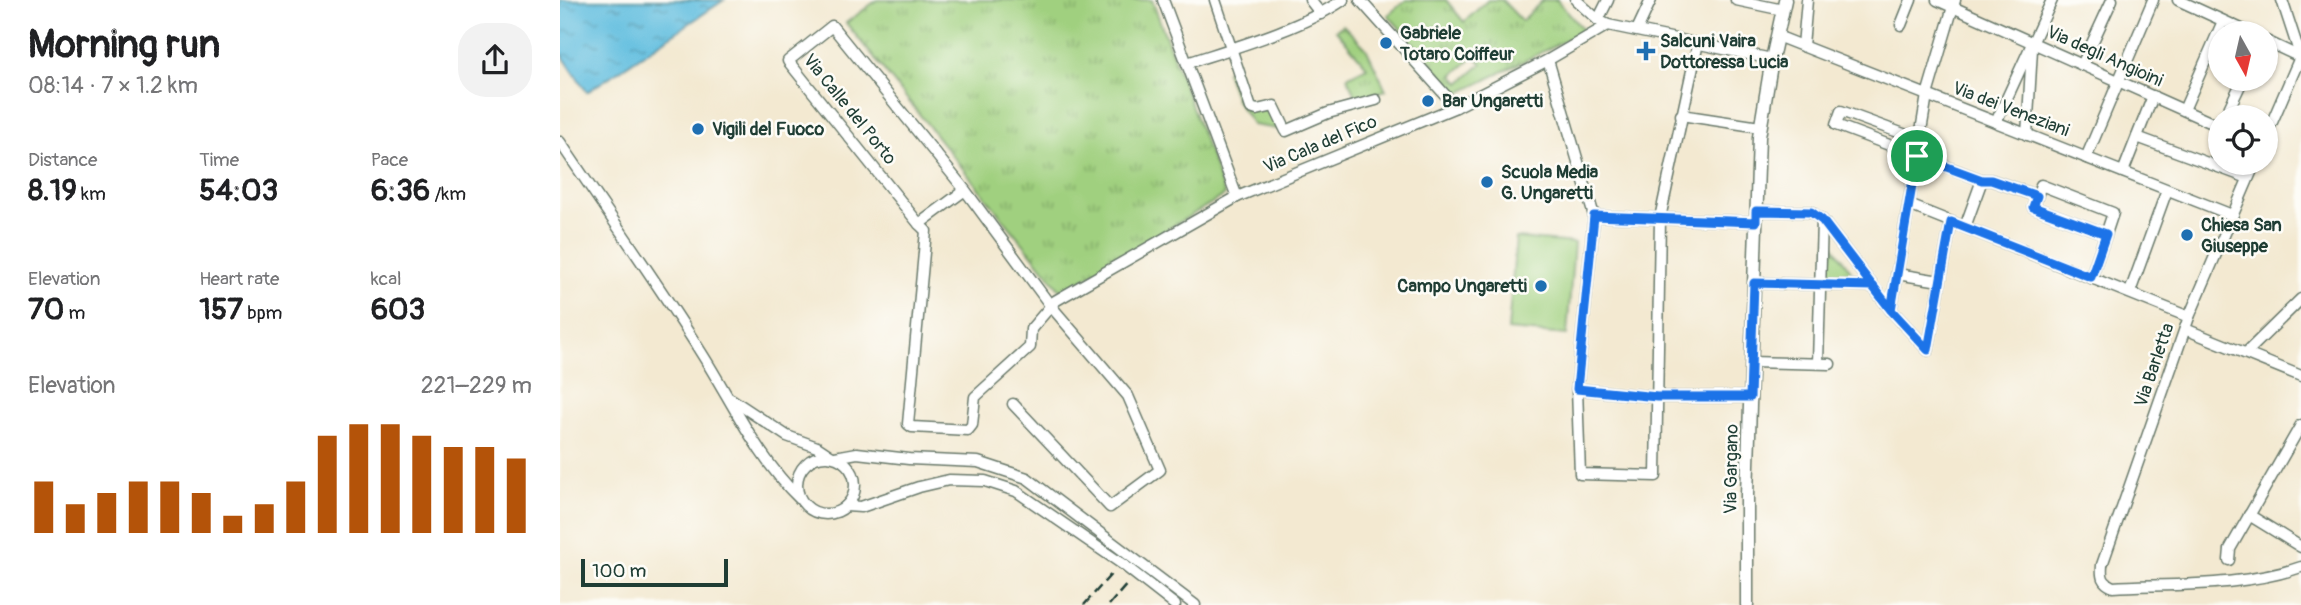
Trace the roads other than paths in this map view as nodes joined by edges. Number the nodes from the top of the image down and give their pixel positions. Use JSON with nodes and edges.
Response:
{"nodes":[{"id":1,"x":1163,"y":0,"type":"edge"},
{"id":2,"x":1310,"y":0,"type":"edge"},
{"id":3,"x":1343,"y":0,"type":"edge"},
{"id":4,"x":1360,"y":0,"type":"edge"},
{"id":5,"x":1576,"y":0,"type":"edge"},
{"id":6,"x":1608,"y":0,"type":"edge"},
{"id":7,"x":1651,"y":0,"type":"edge"},
{"id":8,"x":1736,"y":0,"type":"edge"},
{"id":9,"x":1807,"y":0,"type":"edge"},
{"id":10,"x":1910,"y":0,"type":"edge"},
{"id":11,"x":1937,"y":0,"type":"edge"},
{"id":12,"x":2053,"y":0,"type":"edge"},
{"id":13,"x":2112,"y":0,"type":"edge"},
{"id":14,"x":2153,"y":0,"type":"edge"},
{"id":15,"x":2178,"y":0,"type":"edge"},
{"id":16,"x":2282,"y":0,"type":"edge"},
{"id":17,"x":1209,"y":1,"type":"edge"},
{"id":18,"x":1953,"y":3,"type":"edge"},
{"id":19,"x":1784,"y":5,"type":"edge"},
{"id":20,"x":1321,"y":14,"type":"junction"},
{"id":21,"x":2223,"y":21,"type":"edge"},
{"id":22,"x":1603,"y":22,"type":"junction"},
{"id":23,"x":1901,"y":25,"type":"dead end"},
{"id":24,"x":1637,"y":30,"type":"junction"},
{"id":25,"x":1777,"y":36,"type":"junction"},
{"id":26,"x":1698,"y":43,"type":"junction"},
{"id":27,"x":2032,"y":43,"type":"junction"},
{"id":28,"x":1803,"y":46,"type":"junction"},
{"id":29,"x":2278,"y":46,"type":"edge"},
{"id":30,"x":1231,"y":48,"type":"junction"},
{"id":31,"x":2208,"y":55,"type":"edge"},
{"id":32,"x":2301,"y":56,"type":"edge"},
{"id":33,"x":1772,"y":59,"type":"junction"},
{"id":34,"x":1548,"y":60,"type":"junction"},
{"id":35,"x":1187,"y":63,"type":"junction"},
{"id":36,"x":2082,"y":65,"type":"junction"},
{"id":37,"x":2118,"y":81,"type":"junction"},
{"id":38,"x":1927,"y":95,"type":"junction"},
{"id":39,"x":2152,"y":96,"type":"junction"},
{"id":40,"x":1376,"y":100,"type":"dead end"},
{"id":41,"x":1455,"y":107,"type":"junction"},
{"id":42,"x":2278,"y":109,"type":"edge"},
{"id":43,"x":2184,"y":110,"type":"junction"},
{"id":44,"x":1681,"y":115,"type":"junction"},
{"id":45,"x":2208,"y":121,"type":"edge"},
{"id":46,"x":1996,"y":122,"type":"junction"},
{"id":47,"x":1760,"y":127,"type":"junction"},
{"id":48,"x":2027,"y":135,"type":"junction"},
{"id":49,"x":2137,"y":137,"type":"junction"},
{"id":50,"x":1920,"y":140,"type":"junction"},
{"id":51,"x":560,"y":142,"type":"edge"},
{"id":52,"x":1917,"y":156,"type":"junction"},
{"id":53,"x":2086,"y":158,"type":"junction"},
{"id":54,"x":2123,"y":172,"type":"junction"},
{"id":55,"x":2249,"y":175,"type":"edge"},
{"id":56,"x":2248,"y":178,"type":"junction"},
{"id":57,"x":1982,"y":180,"type":"junction"},
{"id":58,"x":965,"y":190,"type":"junction"},
{"id":59,"x":2167,"y":190,"type":"junction"},
{"id":60,"x":2037,"y":196,"type":"junction"},
{"id":61,"x":1237,"y":197,"type":"junction"},
{"id":62,"x":1909,"y":205,"type":"junction"},
{"id":63,"x":2232,"y":215,"type":"junction"},
{"id":64,"x":1594,"y":216,"type":"junction"},
{"id":65,"x":1756,"y":217,"type":"junction"},
{"id":66,"x":1660,"y":218,"type":"junction"},
{"id":67,"x":1822,"y":220,"type":"junction"},
{"id":68,"x":1951,"y":222,"type":"junction"},
{"id":69,"x":919,"y":224,"type":"junction"},
{"id":70,"x":1965,"y":227,"type":"junction"},
{"id":71,"x":2106,"y":234,"type":"junction"},
{"id":72,"x":1897,"y":274,"type":"junction"},
{"id":73,"x":2091,"y":277,"type":"junction"},
{"id":74,"x":1940,"y":281,"type":"junction"},
{"id":75,"x":1754,"y":283,"type":"junction"},
{"id":76,"x":1820,"y":285,"type":"junction"},
{"id":77,"x":1873,"y":286,"type":"junction"},
{"id":78,"x":2130,"y":292,"type":"junction"},
{"id":79,"x":2301,"y":299,"type":"edge"},
{"id":80,"x":1050,"y":305,"type":"junction"},
{"id":81,"x":1891,"y":310,"type":"junction"},
{"id":82,"x":2189,"y":317,"type":"junction"},
{"id":83,"x":2185,"y":329,"type":"junction"},
{"id":84,"x":2246,"y":353,"type":"junction"},
{"id":85,"x":1751,"y":362,"type":"junction"},
{"id":86,"x":2301,"y":376,"type":"edge"},
{"id":87,"x":1577,"y":389,"type":"junction"},
{"id":88,"x":726,"y":395,"type":"junction"},
{"id":89,"x":1657,"y":397,"type":"junction"},
{"id":90,"x":1750,"y":397,"type":"junction"},
{"id":91,"x":1013,"y":404,"type":"dead end"},
{"id":92,"x":2301,"y":425,"type":"edge"},
{"id":93,"x":832,"y":456,"type":"junction"},
{"id":94,"x":800,"y":499,"type":"junction"},
{"id":95,"x":846,"y":506,"type":"junction"},
{"id":96,"x":2249,"y":515,"type":"junction"},
{"id":97,"x":2301,"y":547,"type":"edge"},
{"id":98,"x":2229,"y":560,"type":"dead end"},
{"id":99,"x":2301,"y":567,"type":"edge"},
{"id":100,"x":1175,"y":605,"type":"edge"},
{"id":101,"x":1195,"y":605,"type":"edge"},
{"id":102,"x":1747,"y":605,"type":"edge"}],
"edges":[{"from":1,"to":35,"type":"street"},
{"from":2,"to":20,"type":"street"},
{"from":3,"to":20,"type":"street"},
{"from":4,"to":41,"type":"street"},
{"from":5,"to":22,"type":"street"},
{"from":6,"to":22,"type":"street"},
{"from":7,"to":24,"type":"street"},
{"from":8,"to":19,"type":"street"},
{"from":9,"to":28,"type":"street"},
{"from":10,"to":23,"type":"street"},
{"from":11,"to":18,"type":"street","name":"Via degli Angioini"},
{"from":12,"to":27,"type":"street"},
{"from":13,"to":36,"type":"street"},
{"from":14,"to":37,"type":"street"},
{"from":15,"to":21,"type":"street"},
{"from":16,"to":32,"type":"street"},
{"from":17,"to":30,"type":"street"},
{"from":18,"to":27,"type":"street","name":"Via degli Angioini"},
{"from":18,"to":38,"type":"street"},
{"from":19,"to":25,"type":"main road","name":"Via Gargano"},
{"from":20,"to":30,"type":"street"},
{"from":22,"to":24,"type":"street"},
{"from":22,"to":34,"type":"street","name":"Via Cala del Fico"},
{"from":24,"to":26,"type":"street"},
{"from":25,"to":28,"type":"street","name":"Via dei Veneziani"},
{"from":25,"to":33,"type":"main road","name":"Via Gargano"},
{"from":26,"to":33,"type":"street"},
{"from":26,"to":44,"type":"street"},
{"from":27,"to":36,"type":"street","name":"Via degli Angioini"},
{"from":27,"to":46,"type":"street"},
{"from":27,"to":48,"type":"street"},
{"from":28,"to":38,"type":"street","name":"Via dei Veneziani"},
{"from":29,"to":32,"type":"street"},
{"from":30,"to":35,"type":"street"},
{"from":30,"to":40,"type":"street"},
{"from":31,"to":43,"type":"street"},
{"from":32,"to":42,"type":"street"},
{"from":33,"to":47,"type":"main road","name":"Via Gargano"},
{"from":34,"to":41,"type":"street","name":"Via Cala del Fico"},
{"from":34,"to":64,"type":"street"},
{"from":35,"to":61,"type":"street"},
{"from":36,"to":37,"type":"street","name":"Via degli Angioini"},
{"from":37,"to":39,"type":"street","name":"Via degli Angioini"},
{"from":37,"to":53,"type":"street"},
{"from":38,"to":46,"type":"street","name":"Via dei Veneziani"},
{"from":38,"to":50,"type":"street"},
{"from":39,"to":43,"type":"street","name":"Via degli Angioini"},
{"from":39,"to":49,"type":"street"},
{"from":41,"to":61,"type":"street","name":"Via Cala del Fico"},
{"from":43,"to":45,"type":"street","name":"Via degli Angioini"},
{"from":44,"to":47,"type":"street"},
{"from":44,"to":66,"type":"street"},
{"from":46,"to":48,"type":"street","name":"Via dei Veneziani"},
{"from":47,"to":65,"type":"main road","name":"Via Gargano"},
{"from":48,"to":53,"type":"street","name":"Via dei Veneziani"},
{"from":49,"to":54,"type":"street"},
{"from":49,"to":56,"type":"street"},
{"from":50,"to":52,"type":"street"},
{"from":50,"to":52,"type":"street"},
{"from":51,"to":88,"type":"street"},
{"from":52,"to":57,"type":"street"},
{"from":52,"to":62,"type":"street"},
{"from":53,"to":54,"type":"street","name":"Via dei Veneziani"},
{"from":54,"to":59,"type":"street","name":"Via dei Veneziani"},
{"from":55,"to":56,"type":"street","name":"Via Barletta"},
{"from":56,"to":63,"type":"street","name":"Via Barletta"},
{"from":57,"to":60,"type":"street"},
{"from":57,"to":70,"type":"street"},
{"from":58,"to":69,"type":"street"},
{"from":58,"to":69,"type":"street","name":"Via Calle del Porto"},
{"from":58,"to":80,"type":"street","name":"Via Calle del Porto"},
{"from":59,"to":63,"type":"street","name":"Via dei Veneziani"},
{"from":59,"to":78,"type":"street"},
{"from":60,"to":71,"type":"street"},
{"from":60,"to":71,"type":"street"},
{"from":61,"to":80,"type":"street","name":"Via Cala del Fico"},
{"from":62,"to":68,"type":"street"},
{"from":62,"to":72,"type":"street"},
{"from":63,"to":82,"type":"street","name":"Via Barletta"},
{"from":64,"to":66,"type":"street"},
{"from":64,"to":87,"type":"street"},
{"from":65,"to":66,"type":"street"},
{"from":65,"to":67,"type":"street"},
{"from":65,"to":75,"type":"main road","name":"Via Gargano"},
{"from":66,"to":89,"type":"street"},
{"from":67,"to":76,"type":"street"},
{"from":67,"to":77,"type":"street"},
{"from":68,"to":70,"type":"street"},
{"from":68,"to":74,"type":"street"},
{"from":69,"to":80,"type":"street"},
{"from":70,"to":73,"type":"street"},
{"from":71,"to":73,"type":"street"},
{"from":72,"to":74,"type":"street"},
{"from":72,"to":81,"type":"street"},
{"from":73,"to":78,"type":"street"},
{"from":74,"to":81,"type":"street"},
{"from":75,"to":76,"type":"street"},
{"from":75,"to":85,"type":"main road","name":"Via Gargano"},
{"from":76,"to":77,"type":"street"},
{"from":76,"to":85,"type":"street"},
{"from":77,"to":81,"type":"street"},
{"from":78,"to":82,"type":"street"},
{"from":79,"to":84,"type":"street"},
{"from":80,"to":91,"type":"street","name":"Via Calle del Porto"},
{"from":82,"to":83,"type":"street","name":"Via Barletta"},
{"from":83,"to":84,"type":"street"},
{"from":83,"to":99,"type":"street","name":"Via Barletta"},
{"from":84,"to":86,"type":"street"},
{"from":85,"to":90,"type":"main road","name":"Via Gargano"},
{"from":87,"to":89,"type":"street"},
{"from":87,"to":89,"type":"street"},
{"from":88,"to":93,"type":"street"},
{"from":88,"to":94,"type":"street"},
{"from":89,"to":90,"type":"street"},
{"from":90,"to":102,"type":"main road","name":"Via Gargano"},
{"from":92,"to":96,"type":"street"},
{"from":93,"to":94,"type":"street"},
{"from":93,"to":95,"type":"street"},
{"from":93,"to":101,"type":"street"},
{"from":94,"to":95,"type":"street"},
{"from":95,"to":100,"type":"street"},
{"from":96,"to":97,"type":"street"},
{"from":96,"to":98,"type":"street"}]}
